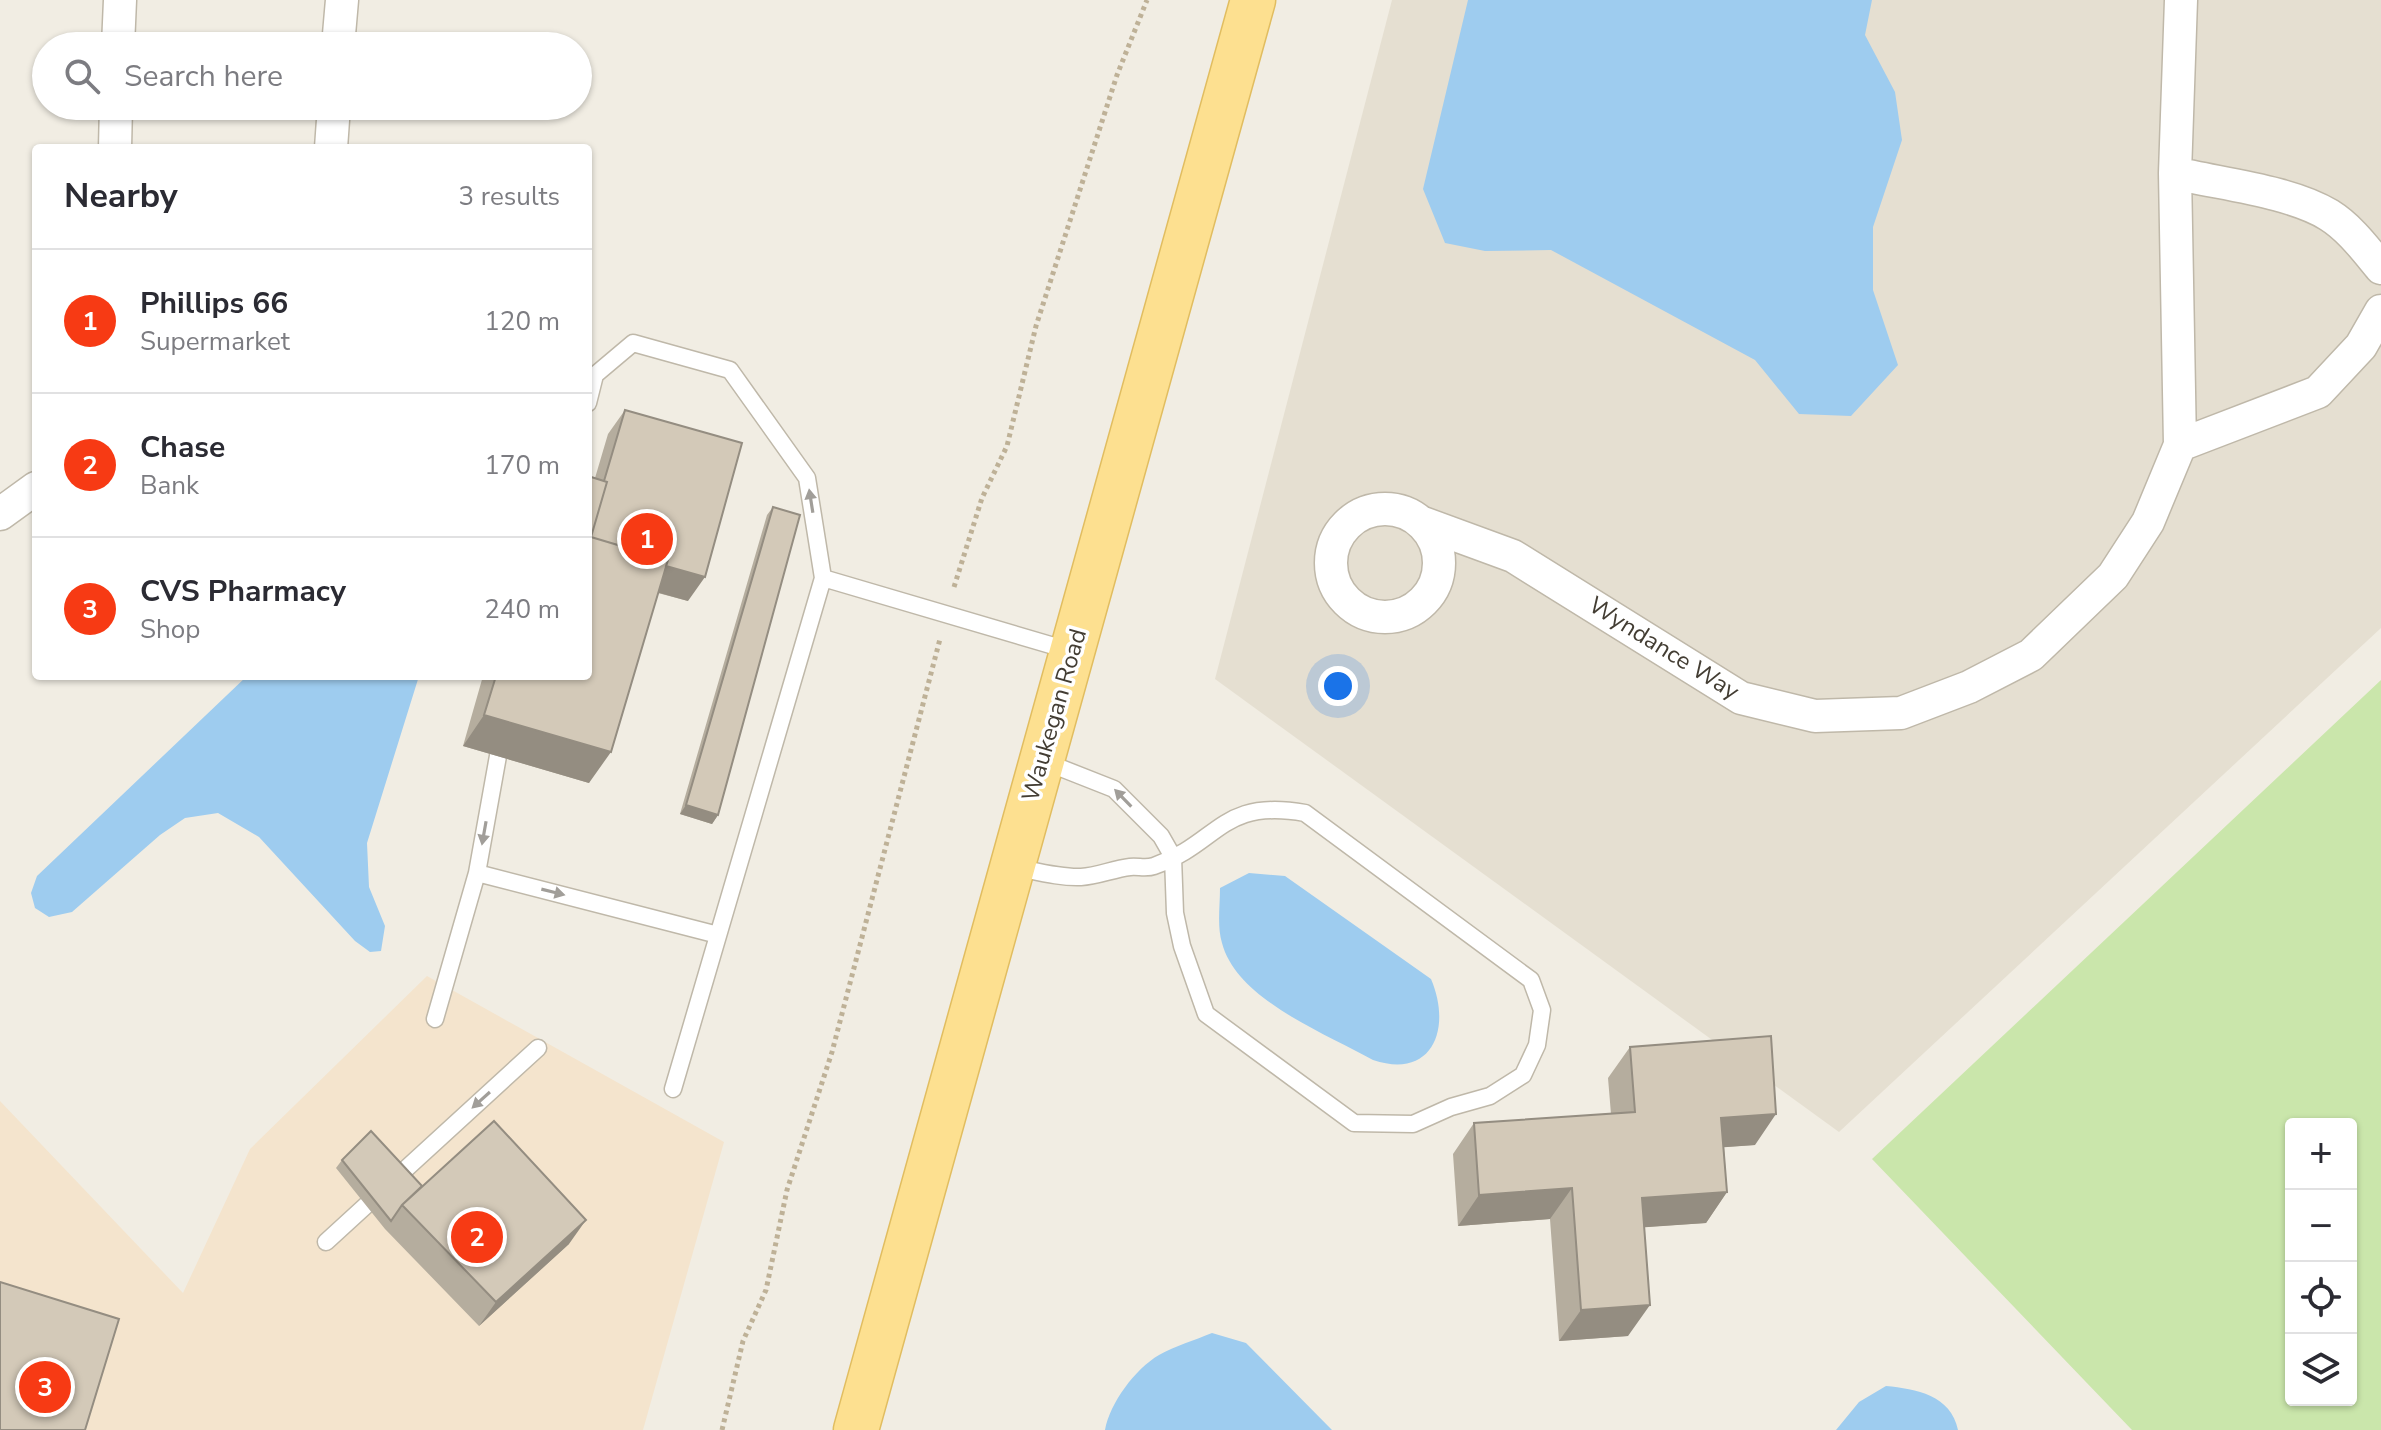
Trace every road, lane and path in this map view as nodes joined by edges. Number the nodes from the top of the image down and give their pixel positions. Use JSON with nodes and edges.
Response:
{"nodes":[{"id":1,"x":120,"y":0,"type":"edge"},
{"id":2,"x":342,"y":0,"type":"edge"},
{"id":3,"x":1147,"y":0,"type":"edge"},
{"id":4,"x":1253,"y":0,"type":"edge"},
{"id":5,"x":2181,"y":0,"type":"edge"},
{"id":6,"x":119,"y":32,"type":"edge"},
{"id":7,"x":339,"y":32,"type":"edge"},
{"id":8,"x":116,"y":120,"type":"edge"},
{"id":9,"x":333,"y":120,"type":"edge"},
{"id":10,"x":115,"y":144,"type":"edge"},
{"id":11,"x":331,"y":144,"type":"edge"},
{"id":12,"x":2175,"y":173,"type":"junction"},
{"id":13,"x":2381,"y":268,"type":"edge"},
{"id":14,"x":2381,"y":311,"type":"edge"},
{"id":15,"x":592,"y":387,"type":"edge"},
{"id":16,"x":2180,"y":445,"type":"junction"},
{"id":17,"x":32,"y":491,"type":"edge"},
{"id":18,"x":0,"y":514,"type":"edge"},
{"id":19,"x":1423,"y":523,"type":"dead end"},
{"id":20,"x":823,"y":578,"type":"junction"},
{"id":21,"x":946,"y":615,"type":"junction"},
{"id":22,"x":1072,"y":651,"type":"junction"},
{"id":23,"x":498,"y":756,"type":"edge"},
{"id":24,"x":1042,"y":761,"type":"junction"},
{"id":25,"x":1173,"y":857,"type":"junction"},
{"id":26,"x":1012,"y":867,"type":"junction"},
{"id":27,"x":477,"y":873,"type":"junction"},
{"id":28,"x":718,"y":935,"type":"junction"},
{"id":29,"x":435,"y":1019,"type":"dead end"},
{"id":30,"x":538,"y":1048,"type":"dead end"},
{"id":31,"x":673,"y":1089,"type":"dead end"},
{"id":32,"x":326,"y":1242,"type":"dead end"},
{"id":33,"x":722,"y":1430,"type":"edge"},
{"id":34,"x":856,"y":1430,"type":"edge"}],
"edges":[{"from":1,"to":6,"type":"street"},
{"from":2,"to":7,"type":"street"},
{"from":3,"to":21,"type":"path"},
{"from":4,"to":22,"type":"main road","name":"Waukegan Road"},
{"from":5,"to":12,"type":"street","name":"Wyndance Way"},
{"from":8,"to":10,"type":"street"},
{"from":9,"to":11,"type":"street"},
{"from":12,"to":13,"type":"street"},
{"from":12,"to":16,"type":"street","name":"Wyndance Way"},
{"from":14,"to":16,"type":"street"},
{"from":20,"to":15,"type":"lane","one_way":true},
{"from":16,"to":19,"type":"street","name":"Wyndance Way"},
{"from":17,"to":18,"type":"street"},
{"from":20,"to":21,"type":"lane"},
{"from":20,"to":28,"type":"lane"},
{"from":21,"to":22,"type":"lane"},
{"from":21,"to":33,"type":"path"},
{"from":22,"to":24,"type":"main road","name":"Waukegan Road"},
{"from":23,"to":27,"type":"lane","one_way":true},
{"from":25,"to":24,"type":"lane","one_way":true},
{"from":24,"to":26,"type":"main road","name":"Waukegan Road"},
{"from":25,"to":25,"type":"lane"},
{"from":25,"to":26,"type":"lane"},
{"from":26,"to":34,"type":"main road","name":"Waukegan Road"},
{"from":27,"to":28,"type":"lane","one_way":true},
{"from":27,"to":29,"type":"lane"},
{"from":28,"to":31,"type":"lane"},
{"from":30,"to":32,"type":"lane","one_way":true}]}
